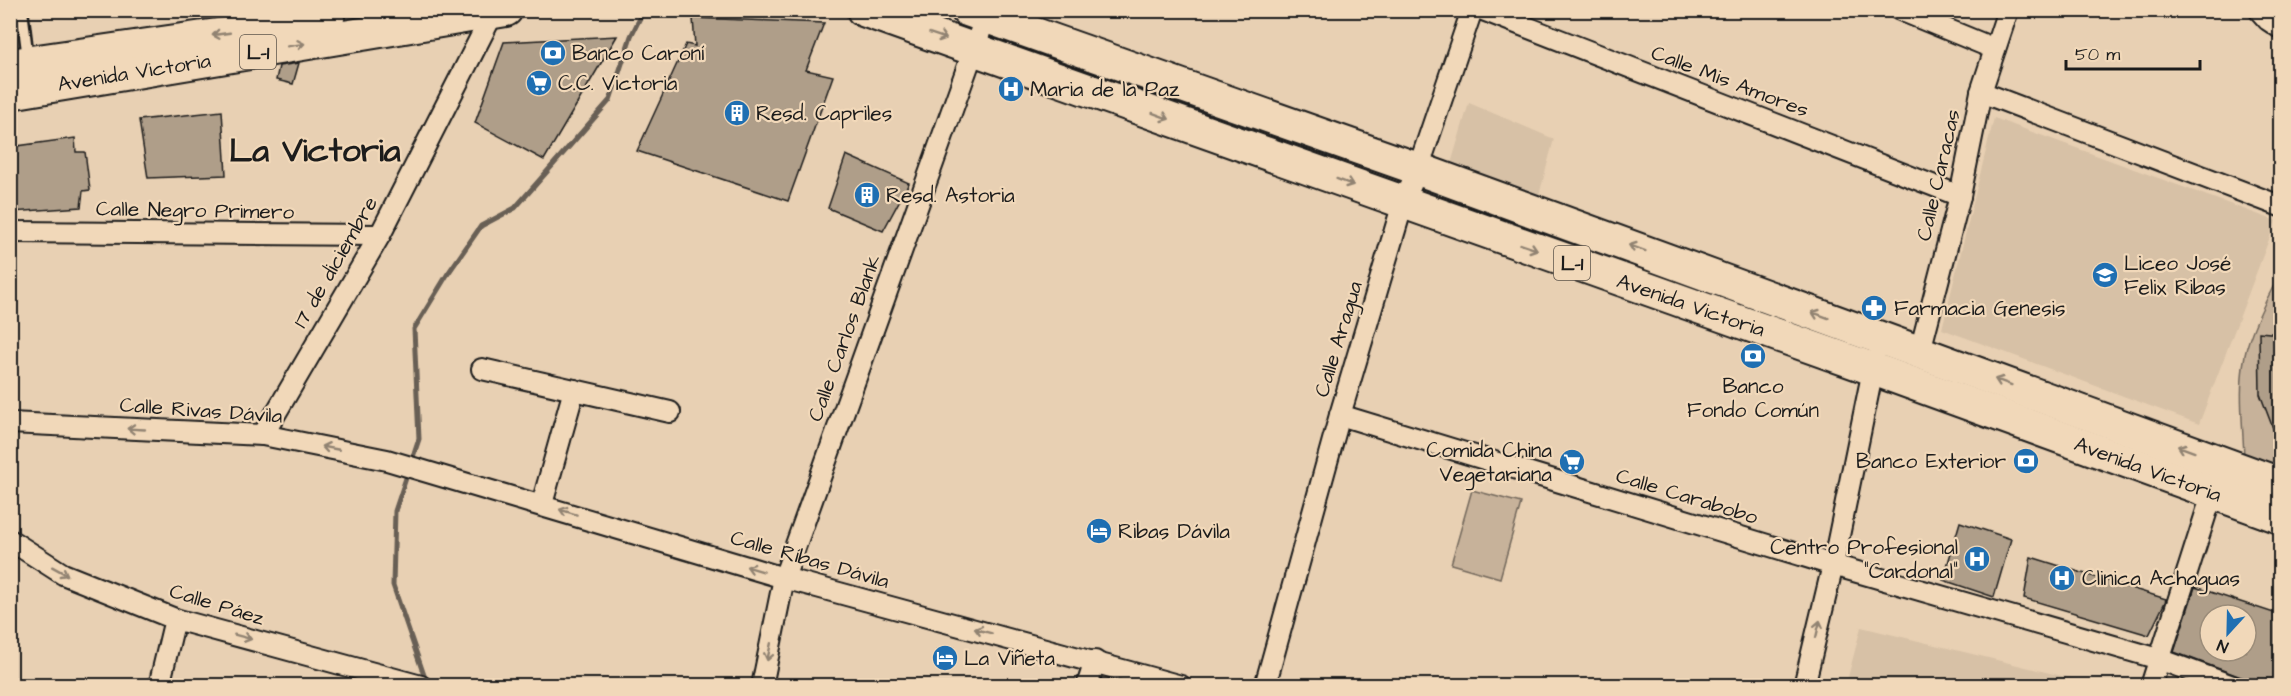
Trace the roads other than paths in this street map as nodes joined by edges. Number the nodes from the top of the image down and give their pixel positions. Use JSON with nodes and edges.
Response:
{"nodes":[{"id":1,"x":22,"y":10,"type":"edge"},
{"id":2,"x":383,"y":10,"type":"edge"},
{"id":3,"x":863,"y":10,"type":"edge"},
{"id":4,"x":1472,"y":10,"type":"edge"},
{"id":5,"x":1483,"y":10,"type":"edge"},
{"id":6,"x":1900,"y":10,"type":"edge"},
{"id":7,"x":2008,"y":10,"type":"edge"},
{"id":8,"x":2259,"y":10,"type":"edge"},
{"id":9,"x":500,"y":12,"type":"edge"},
{"id":10,"x":980,"y":12,"type":"edge"},
{"id":11,"x":320,"y":15,"type":"edge"},
{"id":12,"x":2280,"y":28,"type":"edge"},
{"id":13,"x":973,"y":48,"type":"junction"},
{"id":14,"x":1995,"y":49,"type":"junction"},
{"id":15,"x":20,"y":64,"type":"edge"},
{"id":16,"x":1981,"y":92,"type":"junction"},
{"id":17,"x":10,"y":93,"type":"edge"},
{"id":18,"x":1418,"y":169,"type":"junction"},
{"id":19,"x":1960,"y":196,"type":"junction"},
{"id":20,"x":1404,"y":203,"type":"junction"},
{"id":21,"x":2280,"y":206,"type":"edge"},
{"id":22,"x":10,"y":232,"type":"edge"},
{"id":23,"x":380,"y":235,"type":"junction"},
{"id":24,"x":1920,"y":351,"type":"junction"},
{"id":25,"x":1876,"y":353,"type":"junction"},
{"id":26,"x":482,"y":369,"type":"dead end"},
{"id":27,"x":574,"y":390,"type":"junction"},
{"id":28,"x":670,"y":412,"type":"dead end"},
{"id":29,"x":1340,"y":415,"type":"junction"},
{"id":30,"x":10,"y":423,"type":"edge"},
{"id":31,"x":263,"y":435,"type":"junction"},
{"id":32,"x":2222,"y":463,"type":"junction"},
{"id":33,"x":427,"y":470,"type":"joint"},
{"id":34,"x":2280,"y":484,"type":"edge"},
{"id":35,"x":2213,"y":492,"type":"junction"},
{"id":36,"x":542,"y":504,"type":"junction"},
{"id":37,"x":2280,"y":517,"type":"edge"},
{"id":38,"x":10,"y":540,"type":"edge"},
{"id":39,"x":1833,"y":565,"type":"junction"},
{"id":40,"x":784,"y":578,"type":"junction"},
{"id":41,"x":175,"y":619,"type":"junction"},
{"id":42,"x":2159,"y":659,"type":"junction"},
{"id":43,"x":1095,"y":661,"type":"junction"},
{"id":44,"x":159,"y":686,"type":"edge"},
{"id":45,"x":421,"y":686,"type":"edge"},
{"id":46,"x":762,"y":686,"type":"edge"},
{"id":47,"x":1087,"y":686,"type":"edge"},
{"id":48,"x":1181,"y":686,"type":"edge"},
{"id":49,"x":1265,"y":686,"type":"edge"},
{"id":50,"x":1804,"y":686,"type":"edge"},
{"id":51,"x":2151,"y":686,"type":"edge"},
{"id":52,"x":2232,"y":686,"type":"edge"}],
"edges":[{"from":1,"to":15,"type":"lane"},
{"from":2,"to":11,"type":"main road","name":"Avenida Victoria","number":"L-1"},
{"from":3,"to":13,"type":"main road","name":"Avenida Victoria","number":"L-1","one_way":true},
{"from":4,"to":18,"type":"street","name":"Calle Aragua"},
{"from":5,"to":19,"type":"street","name":"Calle Mis Amores"},
{"from":6,"to":14,"type":"street"},
{"from":7,"to":14,"type":"street","name":"Calle Caracas"},
{"from":8,"to":12,"type":"street"},
{"from":17,"to":9,"type":"main road","name":"Avenida Victoria","number":"L-1","one_way":true},
{"from":9,"to":23,"type":"street","name":"17 de diciembre"},
{"from":10,"to":13,"type":"street","name":"Calle Carlos Blank"},
{"from":10,"to":18,"type":"main road","name":"Avenida Victoria","number":"L-1"},
{"from":11,"to":15,"type":"main road","name":"Avenida Victoria","number":"L-1","one_way":true},
{"from":13,"to":20,"type":"main road","name":"Avenida Victoria","number":"L-1","one_way":true},
{"from":13,"to":40,"type":"street","name":"Calle Carlos Blank"},
{"from":14,"to":16,"type":"street","name":"Calle Caracas"},
{"from":16,"to":19,"type":"street","name":"Calle Caracas"},
{"from":16,"to":21,"type":"street"},
{"from":18,"to":20,"type":"street","name":"Calle Aragua"},
{"from":25,"to":18,"type":"main road","name":"Avenida Victoria","number":"L-1","one_way":true},
{"from":19,"to":24,"type":"street","name":"Calle Caracas"},
{"from":20,"to":25,"type":"main road","name":"Avenida Victoria","number":"L-1","one_way":true},
{"from":20,"to":29,"type":"street","name":"Calle Aragua"},
{"from":22,"to":23,"type":"street","name":"Calle Negro Primero"},
{"from":23,"to":31,"type":"street","name":"17 de diciembre"},
{"from":24,"to":25,"type":"main road","name":"Avenida Victoria","number":"L-1"},
{"from":32,"to":24,"type":"main road","name":"Avenida Victoria","number":"L-1","one_way":true},
{"from":25,"to":35,"type":"main road","name":"Avenida Victoria","number":"L-1"},
{"from":25,"to":39,"type":"street"},
{"from":26,"to":27,"type":"street"},
{"from":27,"to":28,"type":"street"},
{"from":27,"to":36,"type":"street"},
{"from":29,"to":39,"type":"street","name":"Calle Carabobo"},
{"from":29,"to":49,"type":"street","name":"Calle Aragua"},
{"from":31,"to":30,"type":"street","name":"Calle Rivas Dávila","one_way":true},
{"from":33,"to":31,"type":"street","name":"Calle Rivas Dávila","one_way":true},
{"from":32,"to":34,"type":"main road","name":"Avenida Victoria","number":"L-1"},
{"from":32,"to":35,"type":"street"},
{"from":33,"to":36,"type":"street","name":"Calle Ríbas Dávila"},
{"from":35,"to":37,"type":"main road","name":"Avenida Victoria","number":"L-1"},
{"from":35,"to":42,"type":"street"},
{"from":40,"to":36,"type":"street","name":"Calle Ríbas Dávila","one_way":true},
{"from":38,"to":41,"type":"street","name":"Calle Páez","one_way":true},
{"from":39,"to":42,"type":"street","name":"Calle Carabobo"},
{"from":50,"to":39,"type":"street","one_way":true},
{"from":43,"to":40,"type":"street","name":"Calle Ríbas Dávila","one_way":true},
{"from":40,"to":46,"type":"street","name":"Calle Carlos Blank","one_way":true},
{"from":41,"to":44,"type":"street"},
{"from":41,"to":45,"type":"street","name":"Calle Páez","one_way":true},
{"from":42,"to":51,"type":"street"},
{"from":42,"to":52,"type":"street","name":"Calle Carabobo"},
{"from":43,"to":47,"type":"street"},
{"from":43,"to":48,"type":"street","name":"Calle Ríbas Dávila"}]}
